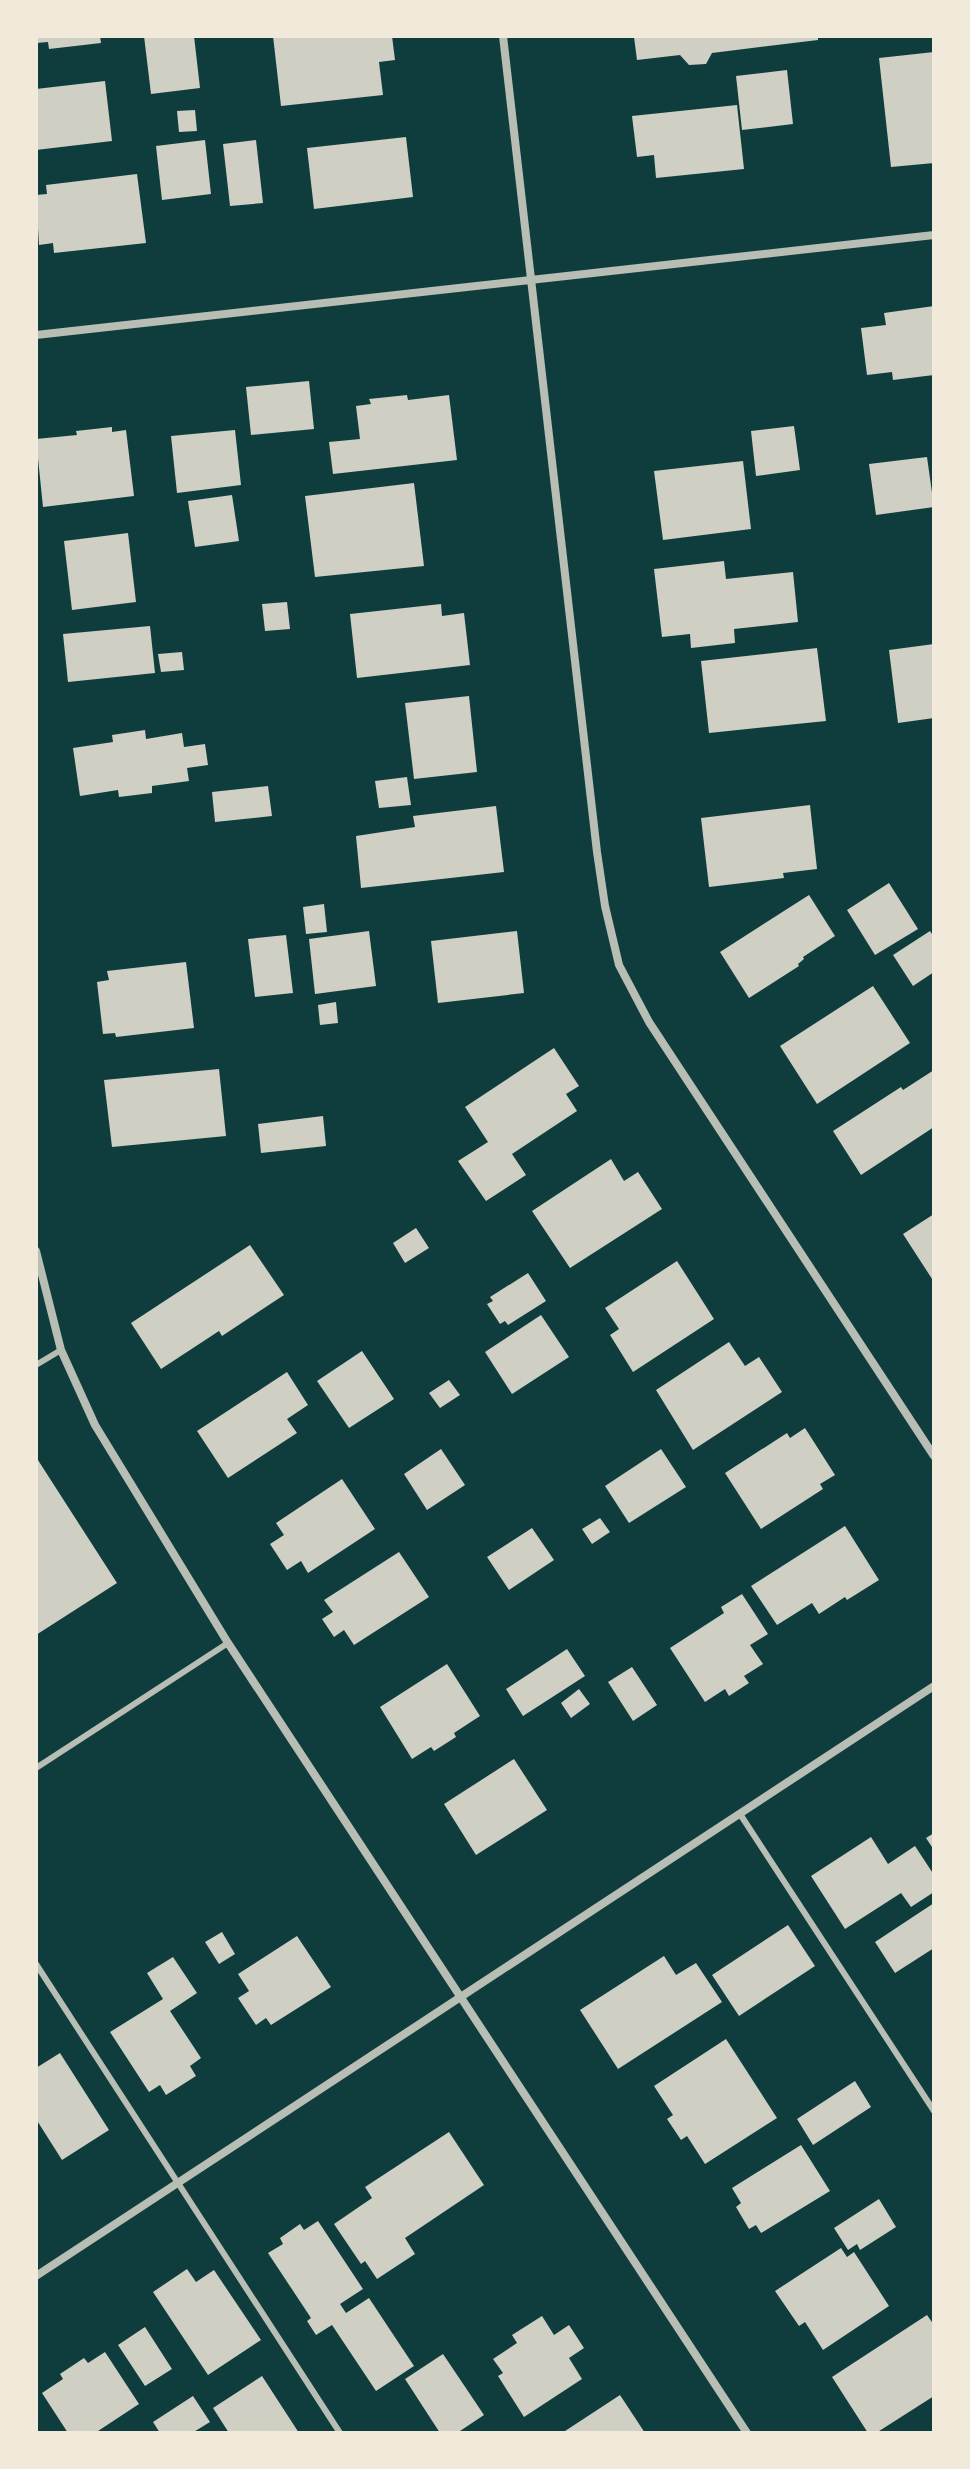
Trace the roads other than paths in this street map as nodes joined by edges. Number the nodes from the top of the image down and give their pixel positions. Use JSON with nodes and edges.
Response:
{"nodes":[{"id":1,"x":503,"y":36,"type":"edge"},
{"id":2,"x":934,"y":235,"type":"edge"},
{"id":3,"x":531,"y":282,"type":"junction"},
{"id":4,"x":36,"y":335,"type":"edge"},
{"id":5,"x":36,"y":1251,"type":"edge"},
{"id":6,"x":61,"y":1350,"type":"junction"},
{"id":7,"x":36,"y":1365,"type":"edge"},
{"id":8,"x":934,"y":1456,"type":"edge"},
{"id":9,"x":228,"y":1643,"type":"junction"},
{"id":10,"x":934,"y":1686,"type":"edge"},
{"id":11,"x":36,"y":1768,"type":"edge"},
{"id":12,"x":740,"y":1814,"type":"junction"},
{"id":13,"x":36,"y":1964,"type":"edge"},
{"id":14,"x":461,"y":1997,"type":"junction"},
{"id":15,"x":934,"y":2111,"type":"edge"},
{"id":16,"x":177,"y":2184,"type":"junction"},
{"id":17,"x":36,"y":2276,"type":"edge"},
{"id":18,"x":340,"y":2433,"type":"edge"},
{"id":19,"x":747,"y":2433,"type":"edge"}],
"edges":[{"from":1,"to":3,"type":"street"},
{"from":2,"to":3,"type":"street"},
{"from":3,"to":4,"type":"street"},
{"from":3,"to":8,"type":"street"},
{"from":5,"to":6,"type":"street"},
{"from":6,"to":7,"type":"lane"},
{"from":6,"to":9,"type":"street"},
{"from":9,"to":11,"type":"lane"},
{"from":9,"to":14,"type":"street"},
{"from":10,"to":12,"type":"street"},
{"from":12,"to":14,"type":"street"},
{"from":12,"to":15,"type":"lane"},
{"from":13,"to":16,"type":"lane"},
{"from":14,"to":16,"type":"street"},
{"from":14,"to":19,"type":"street"},
{"from":16,"to":17,"type":"street"},
{"from":16,"to":18,"type":"lane"}]}
